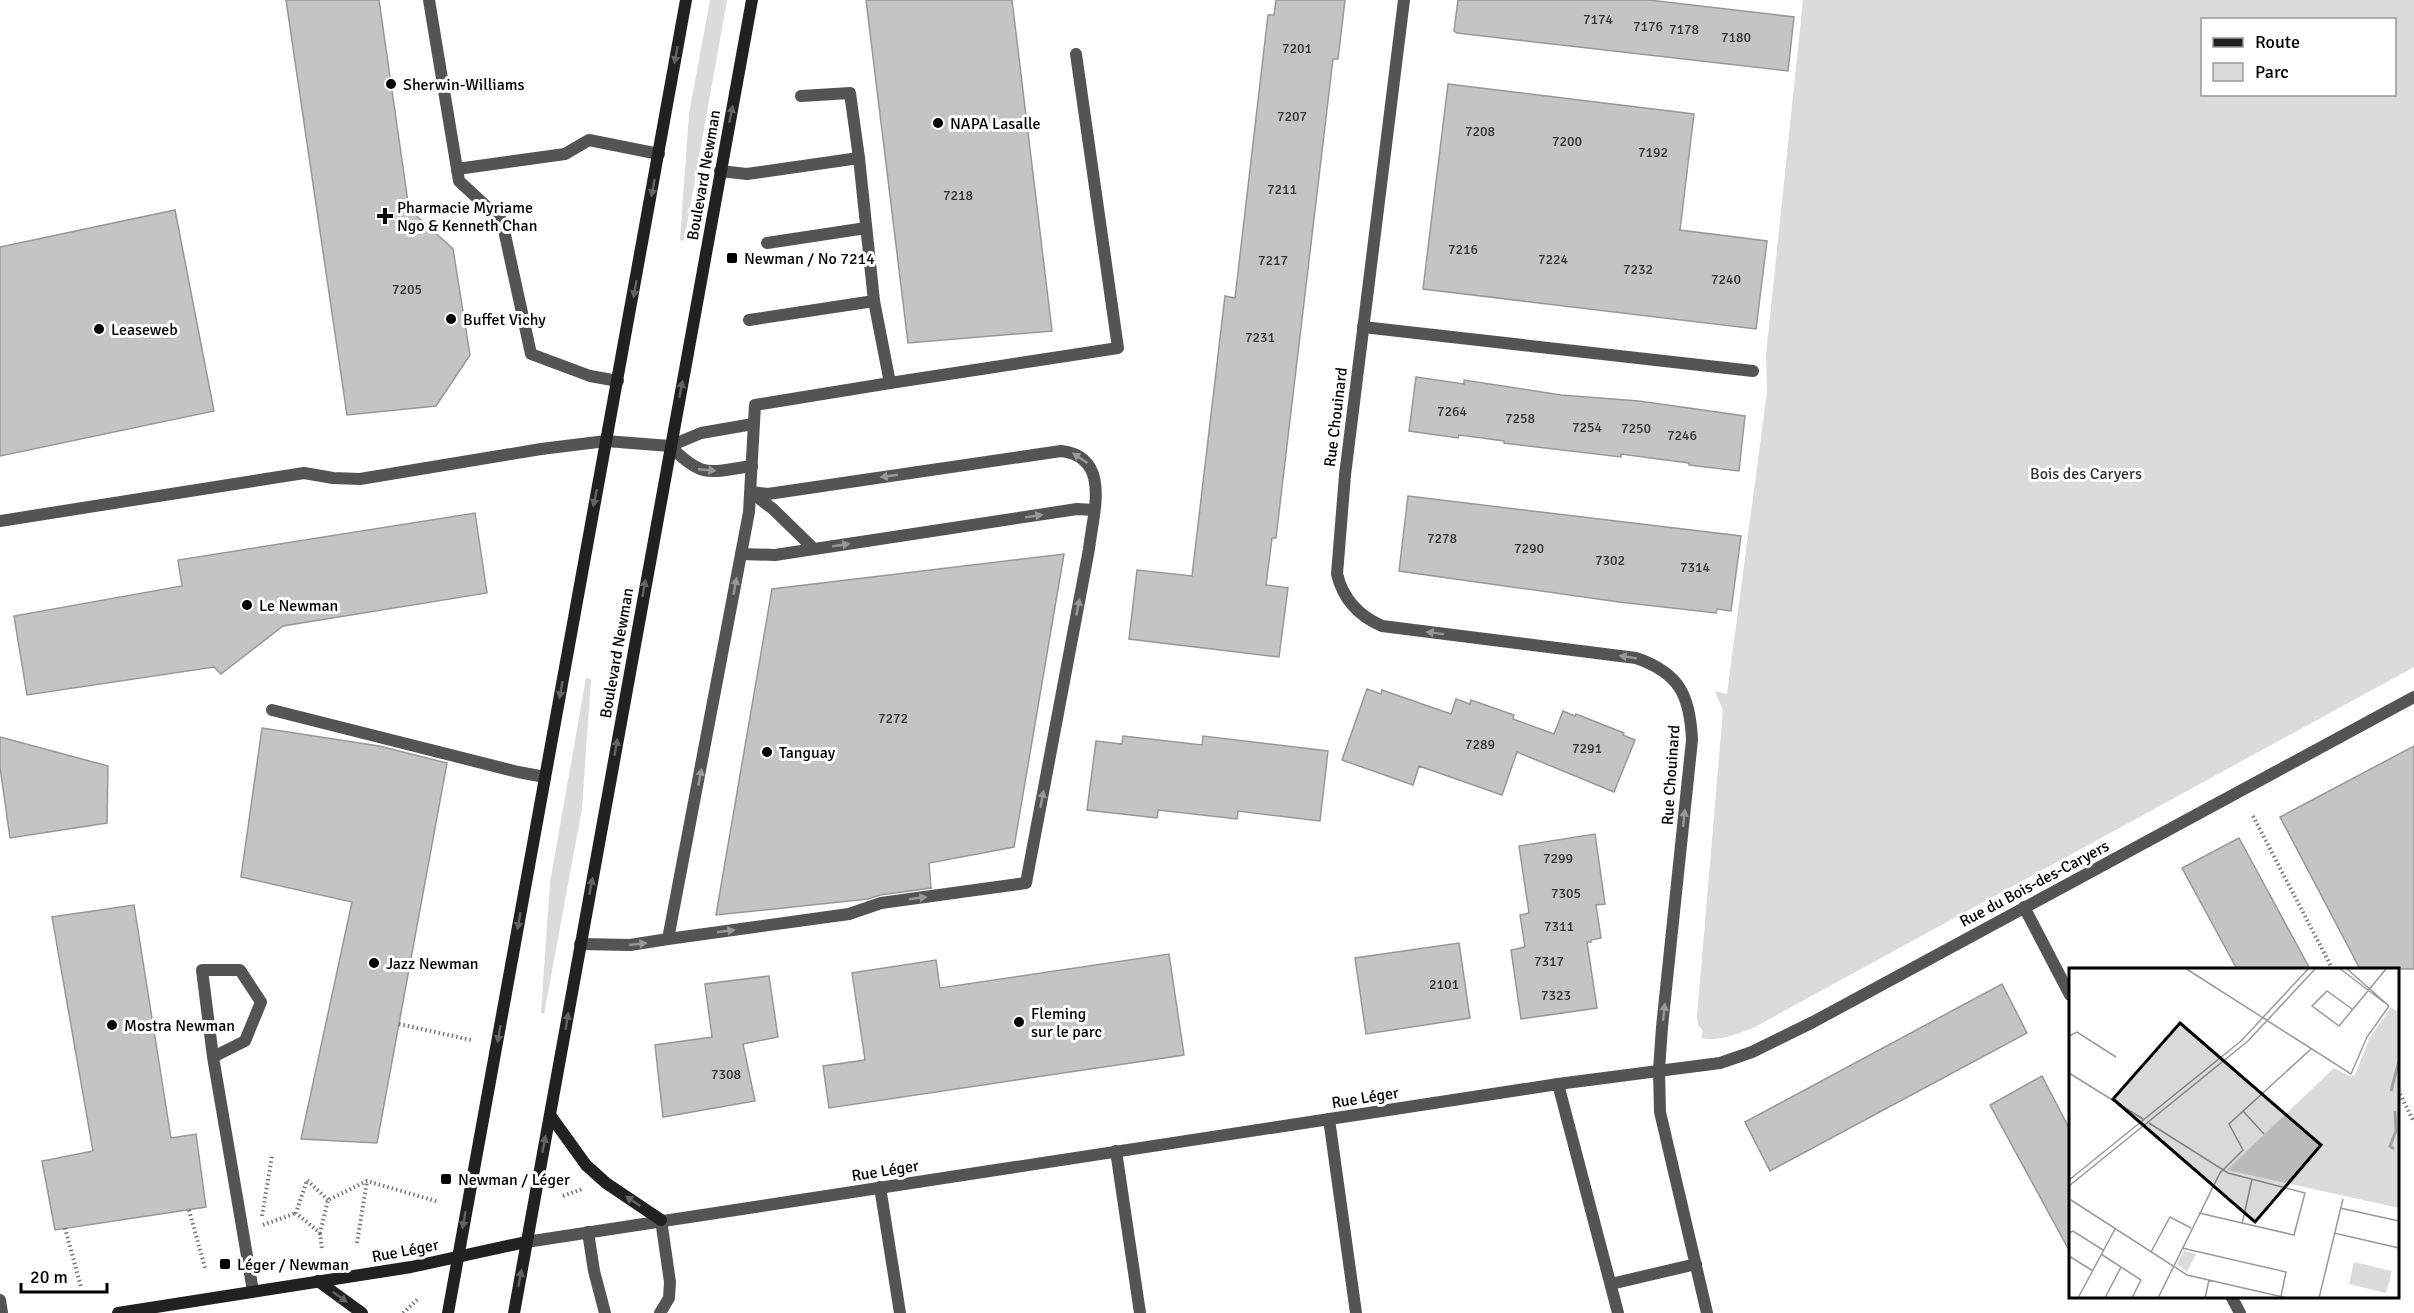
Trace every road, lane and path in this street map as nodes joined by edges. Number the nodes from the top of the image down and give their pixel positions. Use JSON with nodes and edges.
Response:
{"nodes":[{"id":1,"x":429,"y":0,"type":"edge"},
{"id":2,"x":686,"y":0,"type":"edge"},
{"id":3,"x":752,"y":0,"type":"edge"},
{"id":4,"x":1404,"y":0,"type":"edge"},
{"id":5,"x":1076,"y":54,"type":"dead end"},
{"id":6,"x":801,"y":96,"type":"dead end"},
{"id":7,"x":659,"y":154,"type":"junction"},
{"id":8,"x":859,"y":158,"type":"junction"},
{"id":9,"x":457,"y":170,"type":"junction"},
{"id":10,"x":720,"y":171,"type":"junction"},
{"id":11,"x":866,"y":228,"type":"junction"},
{"id":12,"x":767,"y":243,"type":"dead end"},
{"id":13,"x":874,"y":301,"type":"junction"},
{"id":14,"x":749,"y":320,"type":"dead end"},
{"id":15,"x":1363,"y":327,"type":"junction"},
{"id":16,"x":1753,"y":371,"type":"dead end"},
{"id":17,"x":618,"y":381,"type":"junction"},
{"id":18,"x":890,"y":383,"type":"junction"},
{"id":19,"x":753,"y":424,"type":"junction"},
{"id":20,"x":606,"y":441,"type":"junction"},
{"id":21,"x":670,"y":446,"type":"junction"},
{"id":22,"x":752,"y":466,"type":"junction"},
{"id":23,"x":751,"y":492,"type":"junction"},
{"id":24,"x":1094,"y":510,"type":"junction"},
{"id":25,"x":0,"y":521,"type":"edge"},
{"id":26,"x":814,"y":549,"type":"junction"},
{"id":27,"x":741,"y":554,"type":"junction"},
{"id":28,"x":2414,"y":697,"type":"edge"},
{"id":29,"x":272,"y":710,"type":"dead end"},
{"id":30,"x":545,"y":777,"type":"junction"},
{"id":31,"x":2253,"y":816,"type":"dead end"},
{"id":32,"x":2024,"y":907,"type":"junction"},
{"id":33,"x":668,"y":939,"type":"junction"},
{"id":34,"x":580,"y":944,"type":"junction"},
{"id":35,"x":2332,"y":968,"type":"edge"},
{"id":36,"x":2069,"y":993,"type":"edge"},
{"id":37,"x":399,"y":1024,"type":"dead end"},
{"id":38,"x":471,"y":1040,"type":"dead end"},
{"id":39,"x":213,"y":1057,"type":"junction"},
{"id":40,"x":1659,"y":1070,"type":"junction"},
{"id":41,"x":1558,"y":1084,"type":"junction"},
{"id":42,"x":2399,"y":1094,"type":"edge"},
{"id":43,"x":550,"y":1115,"type":"junction"},
{"id":44,"x":1329,"y":1119,"type":"junction"},
{"id":45,"x":2414,"y":1122,"type":"edge"},
{"id":46,"x":1116,"y":1151,"type":"junction"},
{"id":47,"x":272,"y":1156,"type":"dead end"},
{"id":48,"x":367,"y":1181,"type":"junction"},
{"id":49,"x":586,"y":1187,"type":"dead end"},
{"id":50,"x":880,"y":1187,"type":"junction"},
{"id":51,"x":563,"y":1196,"type":"dead end"},
{"id":52,"x":328,"y":1200,"type":"junction"},
{"id":53,"x":439,"y":1202,"type":"dead end"},
{"id":54,"x":189,"y":1210,"type":"dead end"},
{"id":55,"x":296,"y":1213,"type":"junction"},
{"id":56,"x":661,"y":1220,"type":"junction"},
{"id":57,"x":261,"y":1225,"type":"junction"},
{"id":58,"x":65,"y":1228,"type":"dead end"},
{"id":59,"x":320,"y":1233,"type":"junction"},
{"id":60,"x":588,"y":1233,"type":"junction"},
{"id":61,"x":262,"y":1236,"type":"dead end"},
{"id":62,"x":526,"y":1242,"type":"junction"},
{"id":63,"x":357,"y":1243,"type":"dead end"},
{"id":64,"x":322,"y":1250,"type":"dead end"},
{"id":65,"x":458,"y":1256,"type":"junction"},
{"id":66,"x":1696,"y":1264,"type":"junction"},
{"id":67,"x":205,"y":1268,"type":"dead end"},
{"id":68,"x":318,"y":1281,"type":"junction"},
{"id":69,"x":1611,"y":1284,"type":"junction"},
{"id":70,"x":81,"y":1287,"type":"dead end"},
{"id":71,"x":253,"y":1291,"type":"junction"},
{"id":72,"x":2232,"y":1298,"type":"edge"},
{"id":73,"x":418,"y":1299,"type":"dead end"},
{"id":74,"x":0,"y":1300,"type":"edge"},
{"id":75,"x":2,"y":1313,"type":"edge"},
{"id":76,"x":118,"y":1313,"type":"edge"},
{"id":77,"x":362,"y":1313,"type":"edge"},
{"id":78,"x":403,"y":1313,"type":"edge"},
{"id":79,"x":448,"y":1313,"type":"edge"},
{"id":80,"x":514,"y":1313,"type":"edge"},
{"id":81,"x":605,"y":1313,"type":"edge"},
{"id":82,"x":660,"y":1313,"type":"edge"},
{"id":83,"x":900,"y":1313,"type":"edge"},
{"id":84,"x":1140,"y":1313,"type":"edge"},
{"id":85,"x":1356,"y":1313,"type":"edge"},
{"id":86,"x":1618,"y":1313,"type":"edge"},
{"id":87,"x":1707,"y":1313,"type":"edge"},
{"id":88,"x":2240,"y":1313,"type":"edge"}],
"edges":[{"from":1,"to":9,"type":"street"},
{"from":2,"to":7,"type":"main road","one_way":true},
{"from":10,"to":3,"type":"main road","name":"Boulevard Newman","one_way":true},
{"from":4,"to":15,"type":"street","name":"Rue Chouinard"},
{"from":5,"to":18,"type":"street"},
{"from":6,"to":8,"type":"street"},
{"from":7,"to":9,"type":"street"},
{"from":7,"to":17,"type":"main road","one_way":true},
{"from":8,"to":10,"type":"street"},
{"from":8,"to":11,"type":"street"},
{"from":9,"to":17,"type":"street"},
{"from":21,"to":10,"type":"main road","name":"Boulevard Newman","one_way":true},
{"from":11,"to":12,"type":"street"},
{"from":11,"to":13,"type":"street"},
{"from":13,"to":14,"type":"street"},
{"from":13,"to":18,"type":"street"},
{"from":15,"to":16,"type":"street"},
{"from":40,"to":15,"type":"street","name":"Rue Chouinard","one_way":true},
{"from":17,"to":20,"type":"main road"},
{"from":18,"to":19,"type":"street"},
{"from":19,"to":21,"type":"street"},
{"from":19,"to":22,"type":"street"},
{"from":20,"to":21,"type":"street"},
{"from":20,"to":25,"type":"street"},
{"from":20,"to":30,"type":"main road","one_way":true},
{"from":21,"to":22,"type":"street","one_way":true},
{"from":34,"to":21,"type":"main road","name":"Boulevard Newman","one_way":true},
{"from":22,"to":23,"type":"street"},
{"from":24,"to":23,"type":"street","one_way":true},
{"from":23,"to":26,"type":"street"},
{"from":23,"to":27,"type":"street"},
{"from":26,"to":24,"type":"street","one_way":true},
{"from":33,"to":24,"type":"street","one_way":true},
{"from":26,"to":27,"type":"street"},
{"from":33,"to":27,"type":"street","one_way":true},
{"from":28,"to":32,"type":"street","name":"Rue du Bois-des-Caryers"},
{"from":29,"to":30,"type":"street"},
{"from":30,"to":65,"type":"main road","one_way":true},
{"from":31,"to":35,"type":"path"},
{"from":32,"to":36,"type":"street"},
{"from":32,"to":40,"type":"street","name":"Rue du Bois-des-Caryers"},
{"from":34,"to":33,"type":"street","one_way":true},
{"from":43,"to":34,"type":"main road","name":"Boulevard Newman","one_way":true},
{"from":37,"to":38,"type":"path"},
{"from":39,"to":39,"type":"street"},
{"from":39,"to":71,"type":"street"},
{"from":40,"to":41,"type":"street","name":"Rue Léger"},
{"from":40,"to":66,"type":"street","name":"Rue Chouinard"},
{"from":41,"to":44,"type":"street","name":"Rue Léger"},
{"from":41,"to":69,"type":"street"},
{"from":42,"to":45,"type":"path"},
{"from":56,"to":43,"type":"main road","one_way":true},
{"from":62,"to":43,"type":"main road","name":"Boulevard Newman","one_way":true},
{"from":44,"to":46,"type":"street","name":"Rue Léger"},
{"from":44,"to":85,"type":"street"},
{"from":46,"to":50,"type":"street","name":"Rue Léger"},
{"from":46,"to":84,"type":"street"},
{"from":47,"to":57,"type":"path"},
{"from":48,"to":52,"type":"path"},
{"from":48,"to":53,"type":"path"},
{"from":48,"to":63,"type":"path"},
{"from":49,"to":51,"type":"path"},
{"from":50,"to":56,"type":"street","name":"Rue Léger"},
{"from":50,"to":83,"type":"street"},
{"from":52,"to":55,"type":"path"},
{"from":52,"to":59,"type":"path"},
{"from":54,"to":67,"type":"path"},
{"from":55,"to":57,"type":"path"},
{"from":55,"to":59,"type":"path"},
{"from":56,"to":60,"type":"street","name":"Rue Léger"},
{"from":56,"to":82,"type":"street"},
{"from":57,"to":61,"type":"path"},
{"from":58,"to":70,"type":"path"},
{"from":59,"to":64,"type":"path"},
{"from":60,"to":62,"type":"street","name":"Rue Léger"},
{"from":60,"to":81,"type":"street"},
{"from":62,"to":65,"type":"main road","name":"Rue Léger"},
{"from":80,"to":62,"type":"main road","name":"Boulevard Newman","one_way":true},
{"from":65,"to":68,"type":"main road","name":"Rue Léger"},
{"from":65,"to":79,"type":"main road"},
{"from":66,"to":69,"type":"street"},
{"from":66,"to":87,"type":"street","name":"Rue Chouinard"},
{"from":68,"to":71,"type":"main road","name":"Rue Léger"},
{"from":68,"to":77,"type":"main road","one_way":true},
{"from":69,"to":86,"type":"street"},
{"from":71,"to":76,"type":"main road","name":"Rue Léger"},
{"from":72,"to":88,"type":"street"},
{"from":73,"to":78,"type":"path"},
{"from":74,"to":75,"type":"street"}]}
